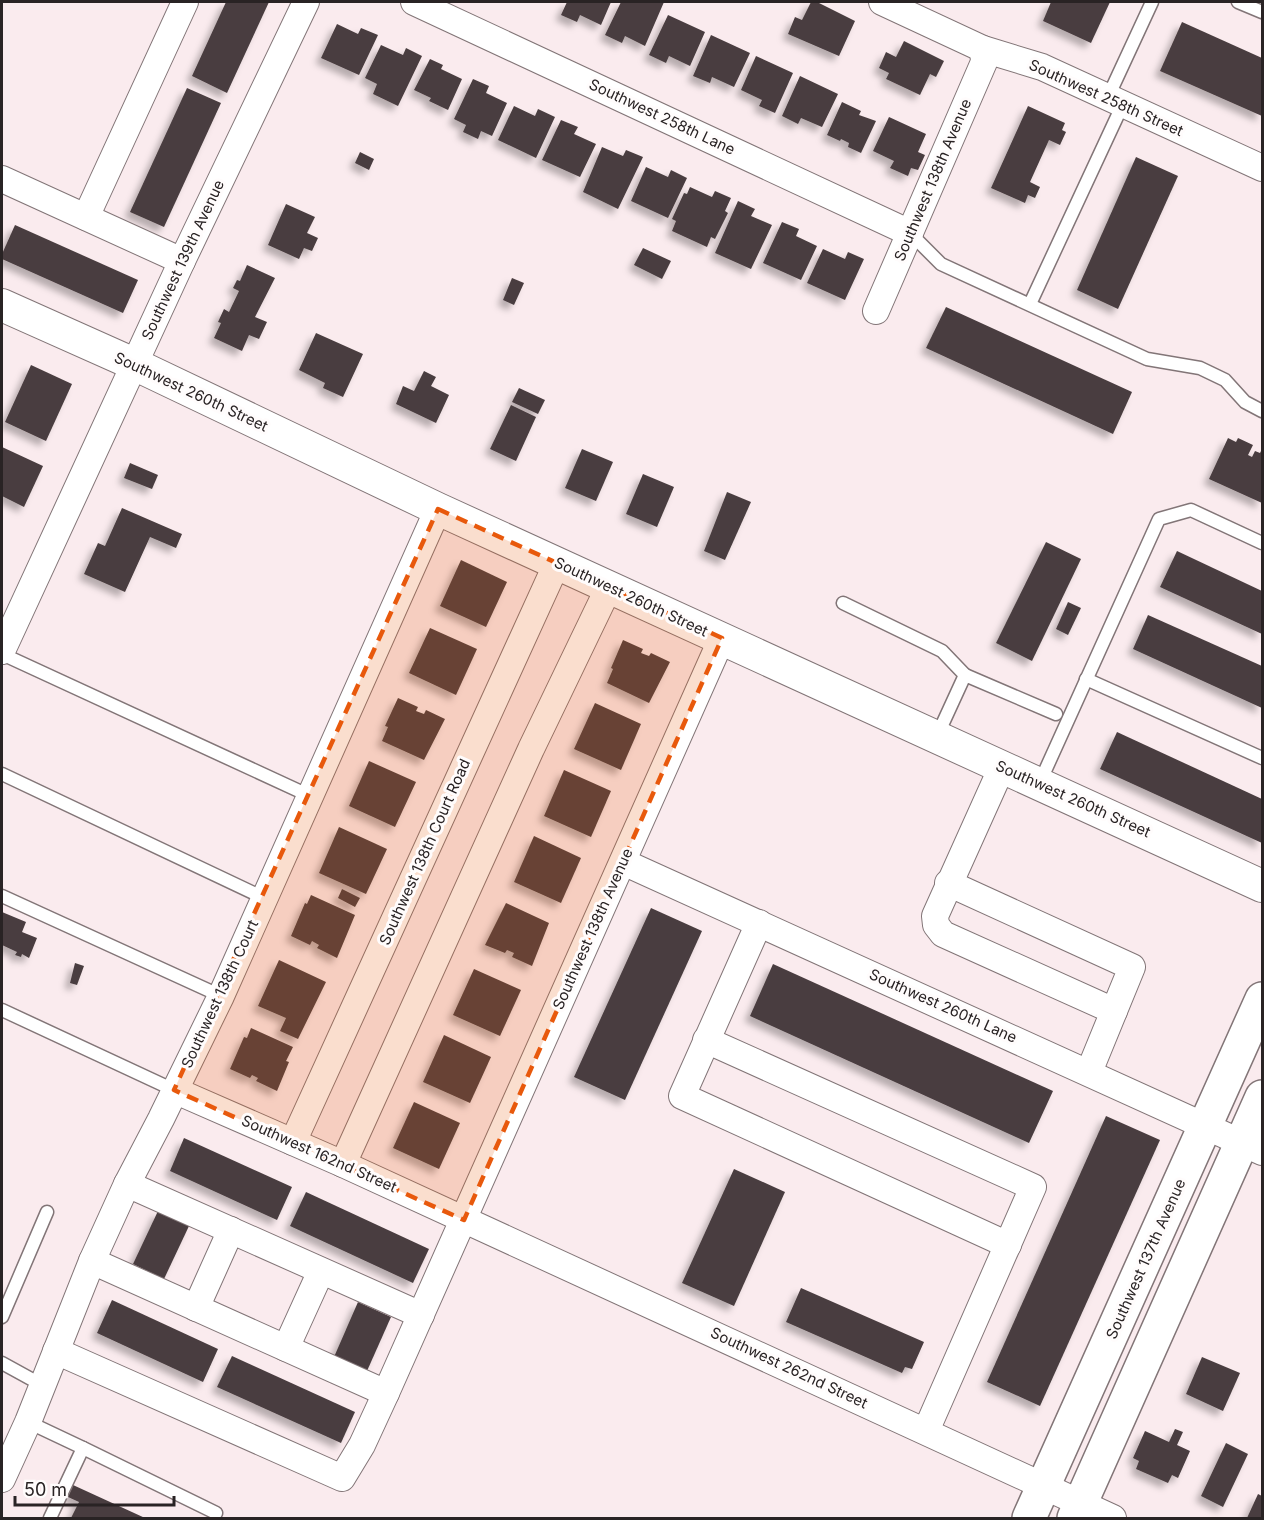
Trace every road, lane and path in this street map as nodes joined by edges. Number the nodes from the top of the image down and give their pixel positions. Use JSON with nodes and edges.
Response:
{"nodes":[{"id":1,"x":185,"y":2,"type":"edge"},
{"id":2,"x":306,"y":2,"type":"edge"},
{"id":3,"x":414,"y":2,"type":"edge"},
{"id":4,"x":882,"y":2,"type":"edge"},
{"id":5,"x":1152,"y":2,"type":"edge"},
{"id":6,"x":1238,"y":2,"type":"edge"},
{"id":7,"x":1263,"y":12,"type":"edge"},
{"id":8,"x":983,"y":49,"type":"junction"},
{"id":9,"x":1116,"y":101,"type":"junction"},
{"id":10,"x":1263,"y":168,"type":"edge"},
{"id":11,"x":2,"y":178,"type":"edge"},
{"id":12,"x":86,"y":218,"type":"junction"},
{"id":13,"x":910,"y":233,"type":"junction"},
{"id":14,"x":182,"y":261,"type":"junction"},
{"id":15,"x":1030,"y":304,"type":"junction"},
{"id":16,"x":2,"y":305,"type":"edge"},
{"id":17,"x":876,"y":311,"type":"dead end"},
{"id":18,"x":134,"y":364,"type":"junction"},
{"id":19,"x":1263,"y":411,"type":"edge"},
{"id":20,"x":438,"y":509,"type":"junction"},
{"id":21,"x":1263,"y":543,"type":"edge"},
{"id":22,"x":556,"y":563,"type":"junction"},
{"id":23,"x":609,"y":587,"type":"junction"},
{"id":24,"x":843,"y":603,"type":"dead end"},
{"id":25,"x":722,"y":638,"type":"junction"},
{"id":26,"x":2,"y":652,"type":"edge"},
{"id":27,"x":964,"y":675,"type":"junction"},
{"id":28,"x":1086,"y":679,"type":"junction"},
{"id":29,"x":1056,"y":714,"type":"dead end"},
{"id":30,"x":937,"y":737,"type":"junction"},
{"id":31,"x":1263,"y":758,"type":"edge"},
{"id":32,"x":1002,"y":767,"type":"junction"},
{"id":33,"x":2,"y":774,"type":"edge"},
{"id":34,"x":1039,"y":783,"type":"junction"},
{"id":35,"x":310,"y":796,"type":"junction"},
{"id":36,"x":622,"y":862,"type":"junction"},
{"id":37,"x":948,"y":883,"type":"junction"},
{"id":38,"x":1263,"y":886,"type":"edge"},
{"id":39,"x":2,"y":896,"type":"edge"},
{"id":40,"x":264,"y":898,"type":"junction"},
{"id":41,"x":759,"y":923,"type":"junction"},
{"id":42,"x":221,"y":996,"type":"junction"},
{"id":43,"x":1263,"y":999,"type":"edge"},
{"id":44,"x":2,"y":1010,"type":"edge"},
{"id":45,"x":1114,"y":1011,"type":"junction"},
{"id":46,"x":706,"y":1040,"type":"junction"},
{"id":47,"x":1089,"y":1072,"type":"junction"},
{"id":48,"x":174,"y":1090,"type":"junction"},
{"id":49,"x":1263,"y":1097,"type":"edge"},
{"id":50,"x":1205,"y":1127,"type":"junction"},
{"id":51,"x":293,"y":1142,"type":"junction"},
{"id":52,"x":1252,"y":1148,"type":"edge"},
{"id":53,"x":343,"y":1164,"type":"junction"},
{"id":54,"x":127,"y":1184,"type":"junction"},
{"id":55,"x":47,"y":1212,"type":"dead end"},
{"id":56,"x":464,"y":1220,"type":"junction"},
{"id":57,"x":231,"y":1230,"type":"junction"},
{"id":58,"x":1008,"y":1245,"type":"junction"},
{"id":59,"x":92,"y":1261,"type":"junction"},
{"id":60,"x":321,"y":1270,"type":"junction"},
{"id":61,"x":196,"y":1308,"type":"junction"},
{"id":62,"x":421,"y":1315,"type":"junction"},
{"id":63,"x":2,"y":1317,"type":"edge"},
{"id":64,"x":286,"y":1348,"type":"junction"},
{"id":65,"x":56,"y":1351,"type":"junction"},
{"id":66,"x":2,"y":1363,"type":"edge"},
{"id":67,"x":42,"y":1384,"type":"junction"},
{"id":68,"x":386,"y":1393,"type":"junction"},
{"id":69,"x":28,"y":1422,"type":"junction"},
{"id":70,"x":926,"y":1431,"type":"junction"},
{"id":71,"x":82,"y":1448,"type":"junction"},
{"id":72,"x":2,"y":1479,"type":"edge"},
{"id":73,"x":1043,"y":1485,"type":"junction"},
{"id":74,"x":1077,"y":1510,"type":"edge"},
{"id":75,"x":216,"y":1513,"type":"dead end"},
{"id":76,"x":50,"y":1518,"type":"edge"},
{"id":77,"x":1029,"y":1518,"type":"edge"},
{"id":78,"x":1113,"y":1518,"type":"edge"}],
"edges":[{"from":1,"to":12,"type":"street"},
{"from":2,"to":14,"type":"street","name":"Southwest 139th Avenue"},
{"from":3,"to":13,"type":"street","name":"Southwest 258th Lane"},
{"from":4,"to":8,"type":"street","name":"Southwest 258th Street"},
{"from":5,"to":9,"type":"lane"},
{"from":6,"to":7,"type":"lane"},
{"from":8,"to":9,"type":"street","name":"Southwest 258th Street"},
{"from":8,"to":13,"type":"street","name":"Southwest 138th Avenue"},
{"from":9,"to":10,"type":"street","name":"Southwest 258th Street"},
{"from":9,"to":15,"type":"lane"},
{"from":11,"to":12,"type":"street"},
{"from":12,"to":14,"type":"street"},
{"from":13,"to":15,"type":"lane"},
{"from":13,"to":17,"type":"street","name":"Southwest 138th Avenue"},
{"from":14,"to":18,"type":"street","name":"Southwest 139th Avenue"},
{"from":15,"to":19,"type":"lane"},
{"from":16,"to":18,"type":"street","name":"Southwest 260th Street"},
{"from":18,"to":20,"type":"street","name":"Southwest 260th Street"},
{"from":18,"to":26,"type":"street","name":"Southwest 139th Avenue"},
{"from":20,"to":22,"type":"street","name":"Southwest 260th Street"},
{"from":20,"to":35,"type":"street","name":"Southwest 138th Court"},
{"from":21,"to":28,"type":"lane"},
{"from":22,"to":23,"type":"street","name":"Southwest 260th Street"},
{"from":22,"to":51,"type":"street","name":"Southwest 138th Court Road"},
{"from":23,"to":25,"type":"street","name":"Southwest 260th Street"},
{"from":23,"to":53,"type":"street"},
{"from":24,"to":27,"type":"lane"},
{"from":25,"to":30,"type":"street","name":"Southwest 260th Street"},
{"from":25,"to":36,"type":"street","name":"Southwest 138th Avenue"},
{"from":26,"to":35,"type":"lane"},
{"from":27,"to":29,"type":"lane"},
{"from":27,"to":30,"type":"lane"},
{"from":28,"to":31,"type":"lane"},
{"from":28,"to":34,"type":"lane"},
{"from":30,"to":32,"type":"street","name":"Southwest 260th Street"},
{"from":32,"to":34,"type":"street","name":"Southwest 260th Street"},
{"from":32,"to":37,"type":"street"},
{"from":33,"to":40,"type":"lane"},
{"from":34,"to":38,"type":"street","name":"Southwest 260th Street"},
{"from":35,"to":40,"type":"street","name":"Southwest 138th Court"},
{"from":36,"to":41,"type":"street","name":"Southwest 260th Lane"},
{"from":36,"to":56,"type":"street","name":"Southwest 138th Avenue"},
{"from":37,"to":45,"type":"street"},
{"from":37,"to":45,"type":"street"},
{"from":39,"to":42,"type":"lane"},
{"from":40,"to":42,"type":"street","name":"Southwest 138th Court"},
{"from":41,"to":46,"type":"street"},
{"from":41,"to":47,"type":"street","name":"Southwest 260th Lane"},
{"from":42,"to":48,"type":"street","name":"Southwest 138th Court"},
{"from":43,"to":50,"type":"main road","name":"Southwest 137th Avenue"},
{"from":44,"to":48,"type":"lane"},
{"from":45,"to":47,"type":"street"},
{"from":46,"to":58,"type":"street"},
{"from":46,"to":58,"type":"street"},
{"from":47,"to":50,"type":"street","name":"Southwest 260th Lane"},
{"from":48,"to":51,"type":"street","name":"Southwest 162nd Street"},
{"from":48,"to":54,"type":"street","name":"Southwest 138th Court"},
{"from":49,"to":52,"type":"main road"},
{"from":50,"to":52,"type":"street","name":"Southwest 260th Lane"},
{"from":50,"to":73,"type":"main road","name":"Southwest 137th Avenue"},
{"from":51,"to":53,"type":"street","name":"Southwest 162nd Street"},
{"from":52,"to":74,"type":"main road"},
{"from":53,"to":56,"type":"street","name":"Southwest 162nd Street"},
{"from":54,"to":57,"type":"street"},
{"from":54,"to":59,"type":"street","name":"Southwest 138th Court"},
{"from":55,"to":63,"type":"lane"},
{"from":56,"to":62,"type":"street","name":"Southwest 138th Avenue"},
{"from":56,"to":70,"type":"street","name":"Southwest 262nd Street"},
{"from":57,"to":60,"type":"street"},
{"from":57,"to":61,"type":"street"},
{"from":58,"to":70,"type":"street"},
{"from":59,"to":61,"type":"street"},
{"from":59,"to":65,"type":"street","name":"Southwest 138th Court"},
{"from":60,"to":62,"type":"street"},
{"from":60,"to":64,"type":"street"},
{"from":61,"to":64,"type":"street"},
{"from":62,"to":68,"type":"street","name":"Southwest 138th Avenue"},
{"from":64,"to":68,"type":"street"},
{"from":65,"to":67,"type":"street","name":"Southwest 138th Court"},
{"from":65,"to":68,"type":"street","name":"Southwest 138th Avenue"},
{"from":66,"to":67,"type":"lane"},
{"from":67,"to":69,"type":"street","name":"Southwest 138th Court"},
{"from":69,"to":71,"type":"lane"},
{"from":69,"to":72,"type":"street","name":"Southwest 138th Court"},
{"from":70,"to":73,"type":"street","name":"Southwest 262nd Street"},
{"from":71,"to":75,"type":"lane"},
{"from":71,"to":76,"type":"lane"},
{"from":73,"to":74,"type":"street","name":"Southwest 262nd Street"},
{"from":73,"to":77,"type":"main road","name":"Southwest 137th Avenue"},
{"from":74,"to":78,"type":"street","name":"Southwest 262nd Street"}]}
